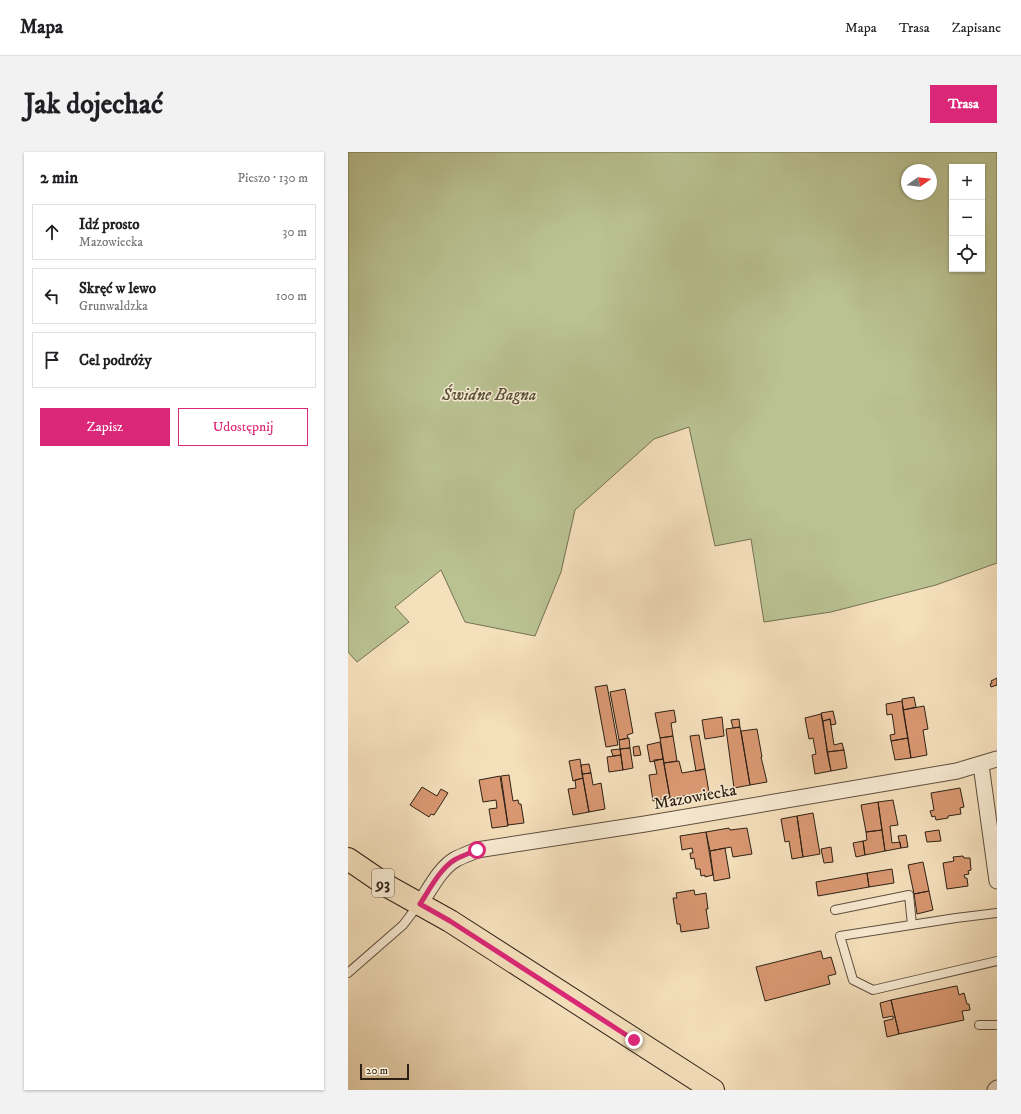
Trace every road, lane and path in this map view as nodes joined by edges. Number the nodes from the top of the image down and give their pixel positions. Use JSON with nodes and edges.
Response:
{"nodes":[{"id":1,"x":997,"y":759,"type":"edge"},
{"id":2,"x":981,"y":765,"type":"junction"},
{"id":3,"x":348,"y":859,"type":"edge"},
{"id":4,"x":997,"y":881,"type":"edge"},
{"id":5,"x":420,"y":904,"type":"junction"},
{"id":6,"x":835,"y":910,"type":"dead end"},
{"id":7,"x":997,"y":913,"type":"edge"},
{"id":8,"x":912,"y":925,"type":"junction"},
{"id":9,"x":997,"y":961,"type":"edge"},
{"id":10,"x":348,"y":973,"type":"edge"},
{"id":11,"x":997,"y":1024,"type":"edge"},
{"id":12,"x":979,"y":1025,"type":"dead end"},
{"id":13,"x":713,"y":1090,"type":"edge"}],
"edges":[{"from":1,"to":2,"type":"street","name":"Mazowiecka"},
{"from":2,"to":4,"type":"street"},
{"from":2,"to":5,"type":"street","name":"Mazowiecka"},
{"from":3,"to":5,"type":"main road","number":"93"},
{"from":5,"to":10,"type":"lane"},
{"from":5,"to":13,"type":"main road","number":"93"},
{"from":6,"to":8,"type":"lane"},
{"from":7,"to":8,"type":"lane"},
{"from":8,"to":9,"type":"lane"},
{"from":11,"to":12,"type":"lane"}]}
